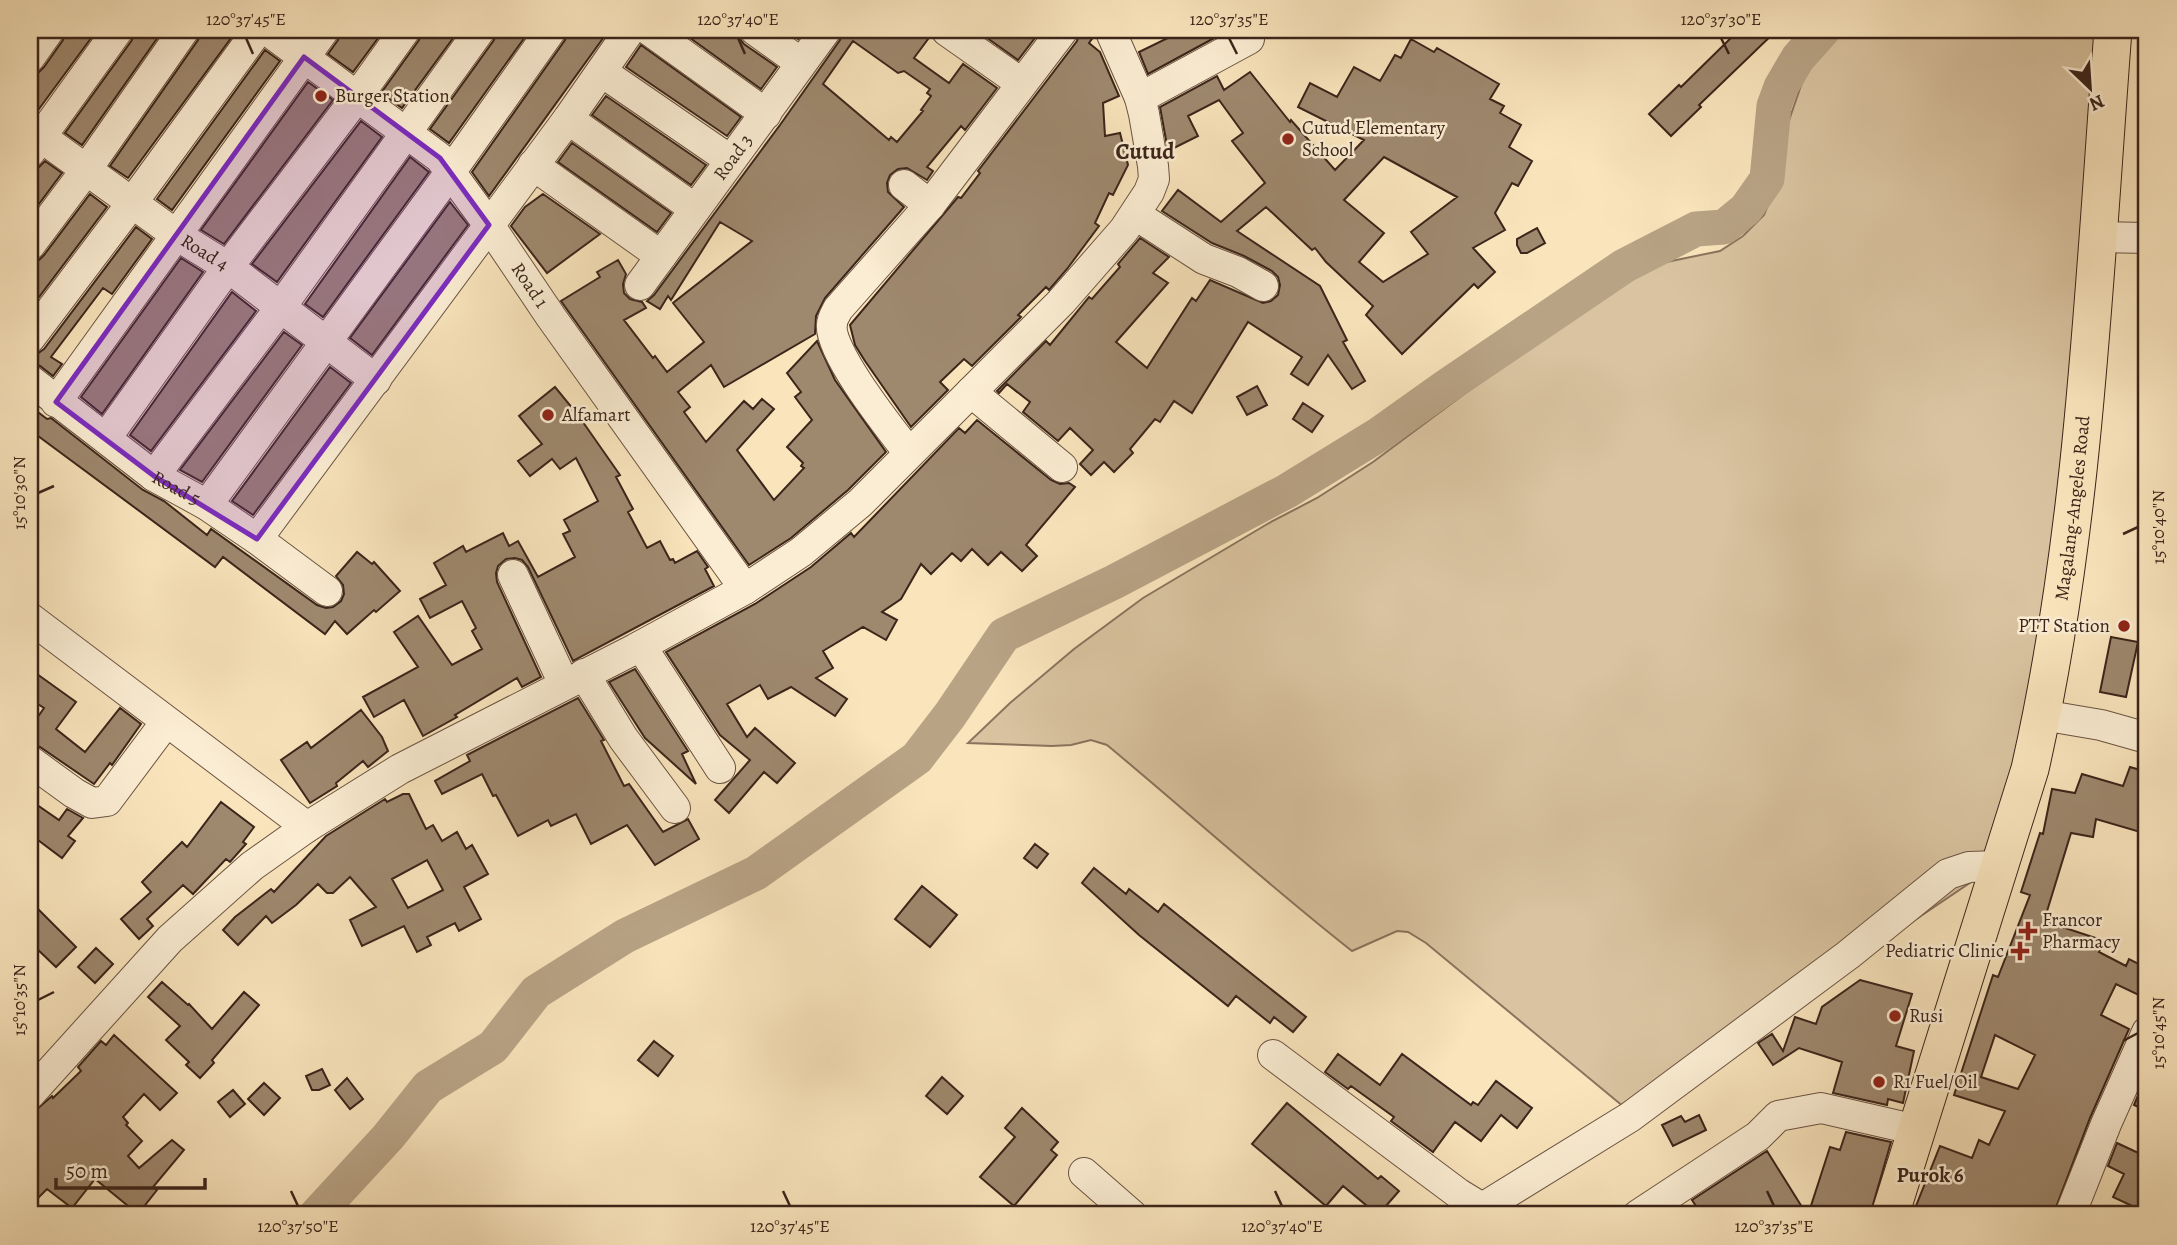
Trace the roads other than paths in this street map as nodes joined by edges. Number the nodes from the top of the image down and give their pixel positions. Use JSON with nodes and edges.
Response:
{"nodes":[{"id":1,"x":49,"y":30,"type":"edge"},
{"id":2,"x":118,"y":30,"type":"edge"},
{"id":3,"x":184,"y":30,"type":"edge"},
{"id":4,"x":258,"y":30,"type":"edge"},
{"id":5,"x":267,"y":30,"type":"edge"},
{"id":6,"x":324,"y":30,"type":"edge"},
{"id":7,"x":405,"y":30,"type":"edge"},
{"id":8,"x":480,"y":30,"type":"edge"},
{"id":9,"x":551,"y":30,"type":"edge"},
{"id":10,"x":630,"y":30,"type":"edge"},
{"id":11,"x":649,"y":30,"type":"edge"},
{"id":12,"x":755,"y":30,"type":"edge"},
{"id":13,"x":826,"y":30,"type":"edge"},
{"id":14,"x":1063,"y":30,"type":"edge"},
{"id":15,"x":1110,"y":30,"type":"edge"},
{"id":16,"x":2113,"y":30,"type":"edge"},
{"id":17,"x":947,"y":31,"type":"edge"},
{"id":18,"x":1249,"y":39,"type":"dead end"},
{"id":19,"x":30,"y":57,"type":"edge"},
{"id":20,"x":304,"y":57,"type":"junction"},
{"id":21,"x":801,"y":63,"type":"junction"},
{"id":22,"x":602,"y":72,"type":"junction"},
{"id":23,"x":1021,"y":83,"type":"junction"},
{"id":24,"x":357,"y":97,"type":"junction"},
{"id":25,"x":1140,"y":98,"type":"junction"},
{"id":26,"x":766,"y":114,"type":"junction"},
{"id":27,"x":568,"y":119,"type":"junction"},
{"id":28,"x":406,"y":135,"type":"junction"},
{"id":29,"x":33,"y":140,"type":"edge"},
{"id":30,"x":730,"y":160,"type":"junction"},
{"id":31,"x":533,"y":165,"type":"junction"},
{"id":32,"x":86,"y":170,"type":"junction"},
{"id":33,"x":449,"y":174,"type":"junction"},
{"id":34,"x":904,"y":185,"type":"dead end"},
{"id":35,"x":132,"y":203,"type":"junction"},
{"id":36,"x":930,"y":205,"type":"junction"},
{"id":37,"x":695,"y":209,"type":"junction"},
{"id":38,"x":1136,"y":215,"type":"junction"},
{"id":39,"x":489,"y":225,"type":"junction"},
{"id":40,"x":178,"y":236,"type":"junction"},
{"id":41,"x":2097,"y":237,"type":"junction"},
{"id":42,"x":2147,"y":238,"type":"edge"},
{"id":43,"x":30,"y":245,"type":"edge"},
{"id":44,"x":661,"y":256,"type":"junction"},
{"id":45,"x":228,"y":267,"type":"junction"},
{"id":46,"x":640,"y":285,"type":"dead end"},
{"id":47,"x":1263,"y":286,"type":"dead end"},
{"id":48,"x":280,"y":308,"type":"junction"},
{"id":49,"x":30,"y":338,"type":"edge"},
{"id":50,"x":326,"y":342,"type":"junction"},
{"id":51,"x":30,"y":380,"type":"edge"},
{"id":52,"x":376,"y":380,"type":"junction"},
{"id":53,"x":971,"y":392,"type":"junction"},
{"id":54,"x":56,"y":402,"type":"junction"},
{"id":55,"x":106,"y":439,"type":"junction"},
{"id":56,"x":909,"y":453,"type":"junction"},
{"id":57,"x":1062,"y":467,"type":"dead end"},
{"id":58,"x":154,"y":476,"type":"junction"},
{"id":59,"x":206,"y":505,"type":"junction"},
{"id":60,"x":257,"y":539,"type":"junction"},
{"id":61,"x":513,"y":575,"type":"dead end"},
{"id":62,"x":745,"y":589,"type":"junction"},
{"id":63,"x":327,"y":591,"type":"dead end"},
{"id":64,"x":30,"y":618,"type":"edge"},
{"id":65,"x":641,"y":646,"type":"junction"},
{"id":66,"x":574,"y":679,"type":"junction"},
{"id":67,"x":2042,"y":715,"type":"junction"},
{"id":68,"x":166,"y":722,"type":"junction"},
{"id":69,"x":2147,"y":738,"type":"edge"},
{"id":70,"x":30,"y":761,"type":"edge"},
{"id":71,"x":720,"y":768,"type":"dead end"},
{"id":72,"x":675,"y":808,"type":"dead end"},
{"id":73,"x":307,"y":827,"type":"junction"},
{"id":74,"x":1999,"y":866,"type":"junction"},
{"id":75,"x":2147,"y":1032,"type":"edge"},
{"id":76,"x":1273,"y":1055,"type":"dead end"},
{"id":77,"x":30,"y":1094,"type":"edge"},
{"id":78,"x":1917,"y":1130,"type":"junction"},
{"id":79,"x":1084,"y":1173,"type":"dead end"},
{"id":80,"x":1488,"y":1208,"type":"edge"},
{"id":81,"x":1132,"y":1215,"type":"edge"},
{"id":82,"x":1638,"y":1215,"type":"edge"},
{"id":83,"x":1890,"y":1215,"type":"edge"},
{"id":84,"x":2070,"y":1215,"type":"edge"}],
"edges":[{"from":1,"to":19,"type":"street"},
{"from":2,"to":29,"type":"street"},
{"from":3,"to":32,"type":"street"},
{"from":4,"to":35,"type":"street"},
{"from":5,"to":20,"type":"street","name":"Road 1"},
{"from":6,"to":20,"type":"street"},
{"from":7,"to":24,"type":"street"},
{"from":8,"to":28,"type":"street"},
{"from":9,"to":33,"type":"street"},
{"from":10,"to":22,"type":"street"},
{"from":11,"to":26,"type":"street"},
{"from":12,"to":21,"type":"street"},
{"from":13,"to":21,"type":"street","name":"Road 3"},
{"from":14,"to":23,"type":"street"},
{"from":15,"to":25,"type":"street"},
{"from":16,"to":41,"type":"main road","name":"Magalang-Angeles Road"},
{"from":17,"to":23,"type":"street"},
{"from":18,"to":25,"type":"street"},
{"from":20,"to":24,"type":"street","name":"Road 1"},
{"from":20,"to":40,"type":"street"},
{"from":21,"to":26,"type":"street","name":"Road 3"},
{"from":22,"to":27,"type":"street"},
{"from":22,"to":30,"type":"street"},
{"from":23,"to":36,"type":"street"},
{"from":24,"to":28,"type":"street","name":"Road 1"},
{"from":24,"to":45,"type":"street"},
{"from":25,"to":38,"type":"street"},
{"from":26,"to":30,"type":"street","name":"Road 3"},
{"from":27,"to":31,"type":"street"},
{"from":27,"to":37,"type":"street"},
{"from":28,"to":33,"type":"street","name":"Road 1"},
{"from":28,"to":48,"type":"street"},
{"from":29,"to":32,"type":"street","name":"Road 4"},
{"from":30,"to":37,"type":"street","name":"Road 3"},
{"from":31,"to":39,"type":"street"},
{"from":31,"to":44,"type":"street"},
{"from":32,"to":35,"type":"street","name":"Road 4"},
{"from":32,"to":43,"type":"street"},
{"from":33,"to":39,"type":"street","name":"Road 1"},
{"from":33,"to":50,"type":"street"},
{"from":34,"to":36,"type":"street"},
{"from":35,"to":40,"type":"street","name":"Road 4"},
{"from":35,"to":49,"type":"street"},
{"from":36,"to":56,"type":"street"},
{"from":37,"to":44,"type":"street","name":"Road 3"},
{"from":38,"to":47,"type":"street"},
{"from":38,"to":53,"type":"street"},
{"from":39,"to":52,"type":"street"},
{"from":39,"to":62,"type":"street","name":"Road 1"},
{"from":40,"to":45,"type":"street","name":"Road 4"},
{"from":40,"to":54,"type":"street"},
{"from":41,"to":42,"type":"street"},
{"from":41,"to":67,"type":"main road","name":"Magalang-Angeles Road"},
{"from":44,"to":46,"type":"street","name":"Road 3"},
{"from":45,"to":48,"type":"street","name":"Road 4"},
{"from":45,"to":55,"type":"street"},
{"from":48,"to":50,"type":"street","name":"Road 4"},
{"from":48,"to":58,"type":"street"},
{"from":50,"to":52,"type":"street","name":"Road 4"},
{"from":50,"to":59,"type":"street"},
{"from":51,"to":54,"type":"street","name":"Road 5"},
{"from":52,"to":60,"type":"street"},
{"from":53,"to":56,"type":"street"},
{"from":53,"to":57,"type":"street"},
{"from":54,"to":55,"type":"street","name":"Road 5"},
{"from":55,"to":58,"type":"street","name":"Road 5"},
{"from":56,"to":62,"type":"street"},
{"from":58,"to":59,"type":"street","name":"Road 5"},
{"from":59,"to":60,"type":"street","name":"Road 5"},
{"from":60,"to":63,"type":"street","name":"Road 5"},
{"from":61,"to":66,"type":"street"},
{"from":62,"to":65,"type":"street"},
{"from":64,"to":68,"type":"street"},
{"from":65,"to":66,"type":"street"},
{"from":65,"to":71,"type":"street"},
{"from":66,"to":72,"type":"street"},
{"from":66,"to":73,"type":"street"},
{"from":67,"to":69,"type":"street"},
{"from":67,"to":74,"type":"main road","name":"Magalang-Angeles Road"},
{"from":68,"to":70,"type":"street"},
{"from":68,"to":73,"type":"street"},
{"from":73,"to":77,"type":"street"},
{"from":74,"to":78,"type":"main road","name":"Magalang-Angeles Road"},
{"from":74,"to":80,"type":"street"},
{"from":75,"to":84,"type":"street"},
{"from":76,"to":80,"type":"street"},
{"from":78,"to":82,"type":"street"},
{"from":78,"to":83,"type":"main road","name":"Magalang-Angeles Road"},
{"from":79,"to":81,"type":"street"}]}
